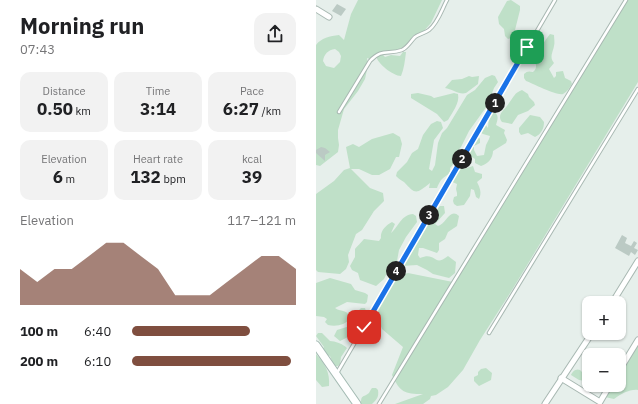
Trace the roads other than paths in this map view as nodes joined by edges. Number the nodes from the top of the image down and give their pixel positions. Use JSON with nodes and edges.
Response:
{"nodes":[{"id":1,"x":447,"y":0,"type":"edge"},
{"id":2,"x":555,"y":0,"type":"edge"},
{"id":3,"x":626,"y":0,"type":"edge"},
{"id":4,"x":316,"y":9,"type":"edge"},
{"id":5,"x":329,"y":17,"type":"dead end"},
{"id":6,"x":638,"y":89,"type":"edge"},
{"id":7,"x":339,"y":112,"type":"dead end"},
{"id":8,"x":638,"y":261,"type":"edge"},
{"id":9,"x":616,"y":296,"type":"edge"},
{"id":10,"x":489,"y":333,"type":"dead end"},
{"id":11,"x":587,"y":340,"type":"edge"},
{"id":12,"x":638,"y":340,"type":"edge"},
{"id":13,"x":316,"y":345,"type":"edge"},
{"id":14,"x":626,"y":360,"type":"edge"},
{"id":15,"x":336,"y":374,"type":"junction"},
{"id":16,"x":561,"y":378,"type":"junction"},
{"id":17,"x":582,"y":391,"type":"edge"},
{"id":18,"x":584,"y":392,"type":"edge"},
{"id":19,"x":606,"y":392,"type":"edge"},
{"id":20,"x":357,"y":404,"type":"edge"},
{"id":21,"x":379,"y":404,"type":"edge"},
{"id":22,"x":545,"y":404,"type":"edge"}],
"edges":[{"from":1,"to":7,"type":"lane"},
{"from":2,"to":15,"type":"lane"},
{"from":3,"to":21,"type":"lane"},
{"from":4,"to":5,"type":"street"},
{"from":6,"to":10,"type":"lane"},
{"from":8,"to":9,"type":"street"},
{"from":11,"to":16,"type":"street"},
{"from":12,"to":14,"type":"street"},
{"from":13,"to":15,"type":"street"},
{"from":15,"to":20,"type":"street"},
{"from":16,"to":17,"type":"street"},
{"from":16,"to":22,"type":"street"},
{"from":18,"to":19,"type":"street"}]}
